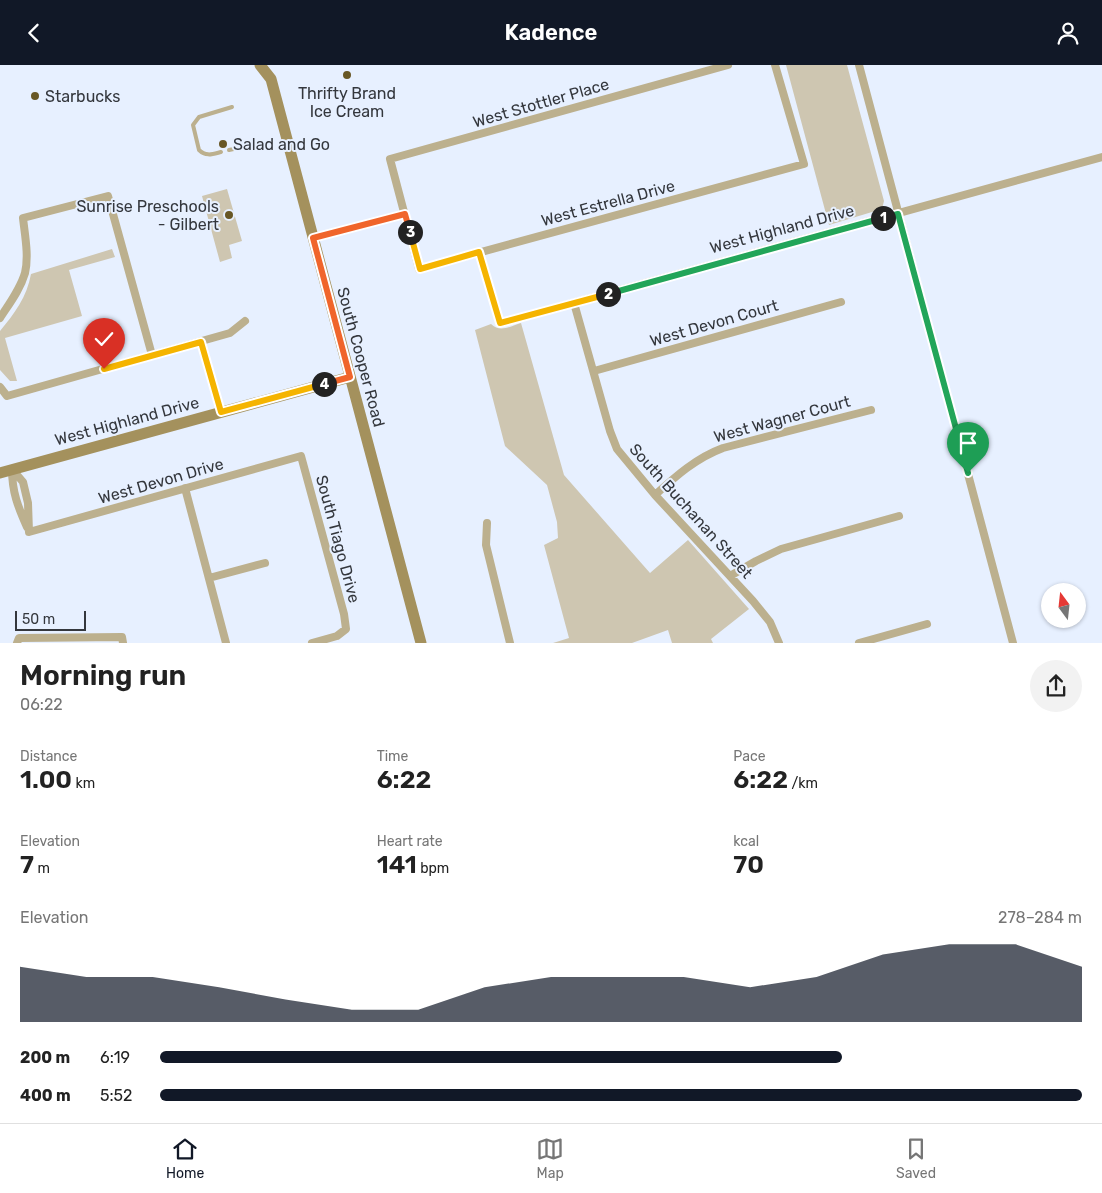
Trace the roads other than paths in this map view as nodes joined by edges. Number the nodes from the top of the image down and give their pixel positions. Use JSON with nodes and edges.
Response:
{"nodes":[{"id":1,"x":260,"y":65,"type":"edge"},
{"id":2,"x":274,"y":65,"type":"edge"},
{"id":3,"x":728,"y":65,"type":"edge"},
{"id":4,"x":775,"y":65,"type":"edge"},
{"id":5,"x":859,"y":65,"type":"edge"},
{"id":6,"x":271,"y":79,"type":"junction"},
{"id":7,"x":232,"y":107,"type":"dead end"},
{"id":8,"x":243,"y":147,"type":"dead end"},
{"id":9,"x":229,"y":150,"type":"dead end"},
{"id":10,"x":221,"y":152,"type":"dead end"},
{"id":11,"x":1102,"y":157,"type":"edge"},
{"id":12,"x":405,"y":214,"type":"junction"},
{"id":13,"x":898,"y":214,"type":"junction"},
{"id":14,"x":313,"y":238,"type":"junction"},
{"id":15,"x":479,"y":252,"type":"junction"},
{"id":16,"x":841,"y":302,"type":"dead end"},
{"id":17,"x":574,"y":303,"type":"junction"},
{"id":18,"x":0,"y":318,"type":"edge"},
{"id":19,"x":245,"y":321,"type":"dead end"},
{"id":20,"x":201,"y":342,"type":"junction"},
{"id":21,"x":152,"y":355,"type":"junction"},
{"id":22,"x":594,"y":371,"type":"junction"},
{"id":23,"x":350,"y":377,"type":"junction"},
{"id":24,"x":0,"y":387,"type":"edge"},
{"id":25,"x":871,"y":410,"type":"dead end"},
{"id":26,"x":221,"y":412,"type":"junction"},
{"id":27,"x":301,"y":456,"type":"joint"},
{"id":28,"x":12,"y":469,"type":"junction"},
{"id":29,"x":0,"y":473,"type":"edge"},
{"id":30,"x":185,"y":489,"type":"junction"},
{"id":31,"x":655,"y":495,"type":"junction"},
{"id":32,"x":899,"y":517,"type":"dead end"},
{"id":33,"x":487,"y":523,"type":"dead end"},
{"id":34,"x":265,"y":563,"type":"dead end"},
{"id":35,"x":730,"y":577,"type":"junction"},
{"id":36,"x":209,"y":578,"type":"junction"},
{"id":37,"x":927,"y":624,"type":"dead end"},
{"id":38,"x":123,"y":640,"type":"edge"},
{"id":39,"x":18,"y":641,"type":"edge"},
{"id":40,"x":226,"y":643,"type":"edge"},
{"id":41,"x":312,"y":643,"type":"edge"},
{"id":42,"x":421,"y":643,"type":"edge"},
{"id":43,"x":510,"y":643,"type":"edge"},
{"id":44,"x":779,"y":643,"type":"edge"},
{"id":45,"x":859,"y":643,"type":"edge"},
{"id":46,"x":1013,"y":643,"type":"edge"}],
"edges":[{"from":1,"to":6,"type":"main road","name":"South Cooper Road"},
{"from":2,"to":6,"type":"main road","name":"South Cooper Road"},
{"from":3,"to":12,"type":"street","name":"West Stottler Place"},
{"from":4,"to":15,"type":"street","name":"West Estrella Drive"},
{"from":5,"to":13,"type":"street"},
{"from":6,"to":14,"type":"main road","name":"South Cooper Road"},
{"from":7,"to":10,"type":"lane"},
{"from":8,"to":9,"type":"lane"},
{"from":11,"to":13,"type":"street","name":"West Highland Drive"},
{"from":12,"to":14,"type":"street"},
{"from":12,"to":15,"type":"street","name":"West Estrella Drive"},
{"from":13,"to":17,"type":"street","name":"West Highland Drive"},
{"from":13,"to":46,"type":"street"},
{"from":14,"to":23,"type":"main road","name":"South Cooper Road"},
{"from":15,"to":17,"type":"street","name":"West Highland Drive"},
{"from":16,"to":22,"type":"street","name":"West Devon Court"},
{"from":17,"to":22,"type":"street","name":"South Buchanan Street"},
{"from":18,"to":21,"type":"street"},
{"from":19,"to":20,"type":"street"},
{"from":20,"to":21,"type":"street"},
{"from":20,"to":26,"type":"street"},
{"from":21,"to":24,"type":"street"},
{"from":22,"to":31,"type":"street","name":"South Buchanan Street"},
{"from":23,"to":26,"type":"main road","name":"West Highland Drive"},
{"from":23,"to":42,"type":"main road","name":"South Cooper Road"},
{"from":25,"to":31,"type":"street","name":"West Wagner Court"},
{"from":26,"to":28,"type":"main road","name":"West Highland Drive"},
{"from":27,"to":30,"type":"street","name":"West Devon Drive"},
{"from":27,"to":41,"type":"street","name":"South Tiago Drive"},
{"from":28,"to":29,"type":"main road","name":"West Highland Drive"},
{"from":28,"to":30,"type":"street","name":"West Devon Drive"},
{"from":30,"to":36,"type":"street"},
{"from":31,"to":35,"type":"street","name":"South Buchanan Street"},
{"from":32,"to":35,"type":"street"},
{"from":33,"to":43,"type":"street"},
{"from":34,"to":36,"type":"street"},
{"from":35,"to":44,"type":"street","name":"South Buchanan Street"},
{"from":36,"to":40,"type":"street"},
{"from":37,"to":45,"type":"street"},
{"from":38,"to":39,"type":"street"}]}
